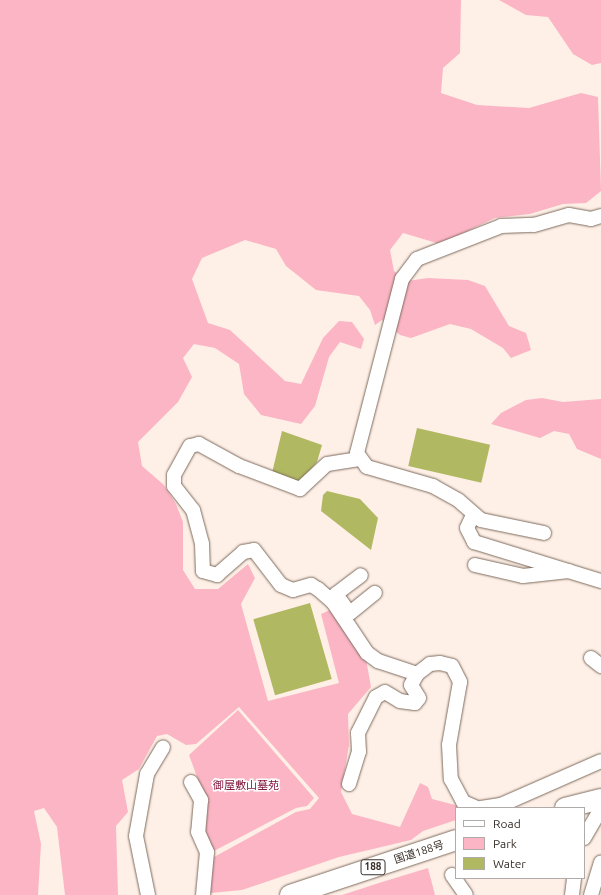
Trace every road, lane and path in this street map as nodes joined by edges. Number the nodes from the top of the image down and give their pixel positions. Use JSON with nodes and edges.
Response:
{"nodes":[{"id":1,"x":601,"y":216,"type":"edge"},
{"id":2,"x":359,"y":459,"type":"junction"},
{"id":3,"x":473,"y":515,"type":"junction"},
{"id":4,"x":544,"y":533,"type":"dead end"},
{"id":5,"x":475,"y":565,"type":"dead end"},
{"id":6,"x":575,"y":570,"type":"junction"},
{"id":7,"x":361,"y":574,"type":"dead end"},
{"id":8,"x":601,"y":581,"type":"edge"},
{"id":9,"x":375,"y":593,"type":"dead end"},
{"id":10,"x":350,"y":613,"type":"junction"},
{"id":11,"x":363,"y":647,"type":"junction"},
{"id":12,"x":414,"y":679,"type":"junction"},
{"id":13,"x":163,"y":747,"type":"dead end"},
{"id":14,"x":601,"y":761,"type":"edge"},
{"id":15,"x":191,"y":782,"type":"dead end"},
{"id":16,"x":349,"y":784,"type":"dead end"},
{"id":17,"x":517,"y":803,"type":"edge"},
{"id":18,"x":600,"y":805,"type":"edge"},
{"id":19,"x":473,"y":807,"type":"edge"},
{"id":20,"x":488,"y":807,"type":"edge"},
{"id":21,"x":576,"y":807,"type":"edge"},
{"id":22,"x":585,"y":836,"type":"edge"},
{"id":23,"x":455,"y":840,"type":"edge"},
{"id":24,"x":601,"y":862,"type":"edge"},
{"id":25,"x":452,"y":875,"type":"dead end"},
{"id":26,"x":574,"y":879,"type":"edge"},
{"id":27,"x":148,"y":895,"type":"edge"},
{"id":28,"x":203,"y":895,"type":"edge"},
{"id":29,"x":290,"y":895,"type":"edge"},
{"id":30,"x":466,"y":895,"type":"edge"},
{"id":31,"x":572,"y":895,"type":"edge"},
{"id":32,"x":591,"y":895,"type":"edge"}],
"edges":[{"from":1,"to":2,"type":"street"},
{"from":2,"to":3,"type":"street"},
{"from":2,"to":11,"type":"street"},
{"from":3,"to":4,"type":"street"},
{"from":3,"to":6,"type":"street"},
{"from":5,"to":6,"type":"street"},
{"from":6,"to":8,"type":"street"},
{"from":7,"to":10,"type":"street"},
{"from":9,"to":10,"type":"street"},
{"from":10,"to":11,"type":"street"},
{"from":11,"to":12,"type":"street"},
{"from":12,"to":16,"type":"street"},
{"from":12,"to":19,"type":"street"},
{"from":13,"to":27,"type":"street"},
{"from":14,"to":17,"type":"street"},
{"from":15,"to":28,"type":"street"},
{"from":17,"to":20,"type":"street"},
{"from":18,"to":21,"type":"highway"},
{"from":18,"to":22,"type":"street"},
{"from":23,"to":29,"type":"highway","name":"国道188号","number":"188"},
{"from":24,"to":32,"type":"street"},
{"from":25,"to":30,"type":"street"},
{"from":26,"to":31,"type":"street"}]}
